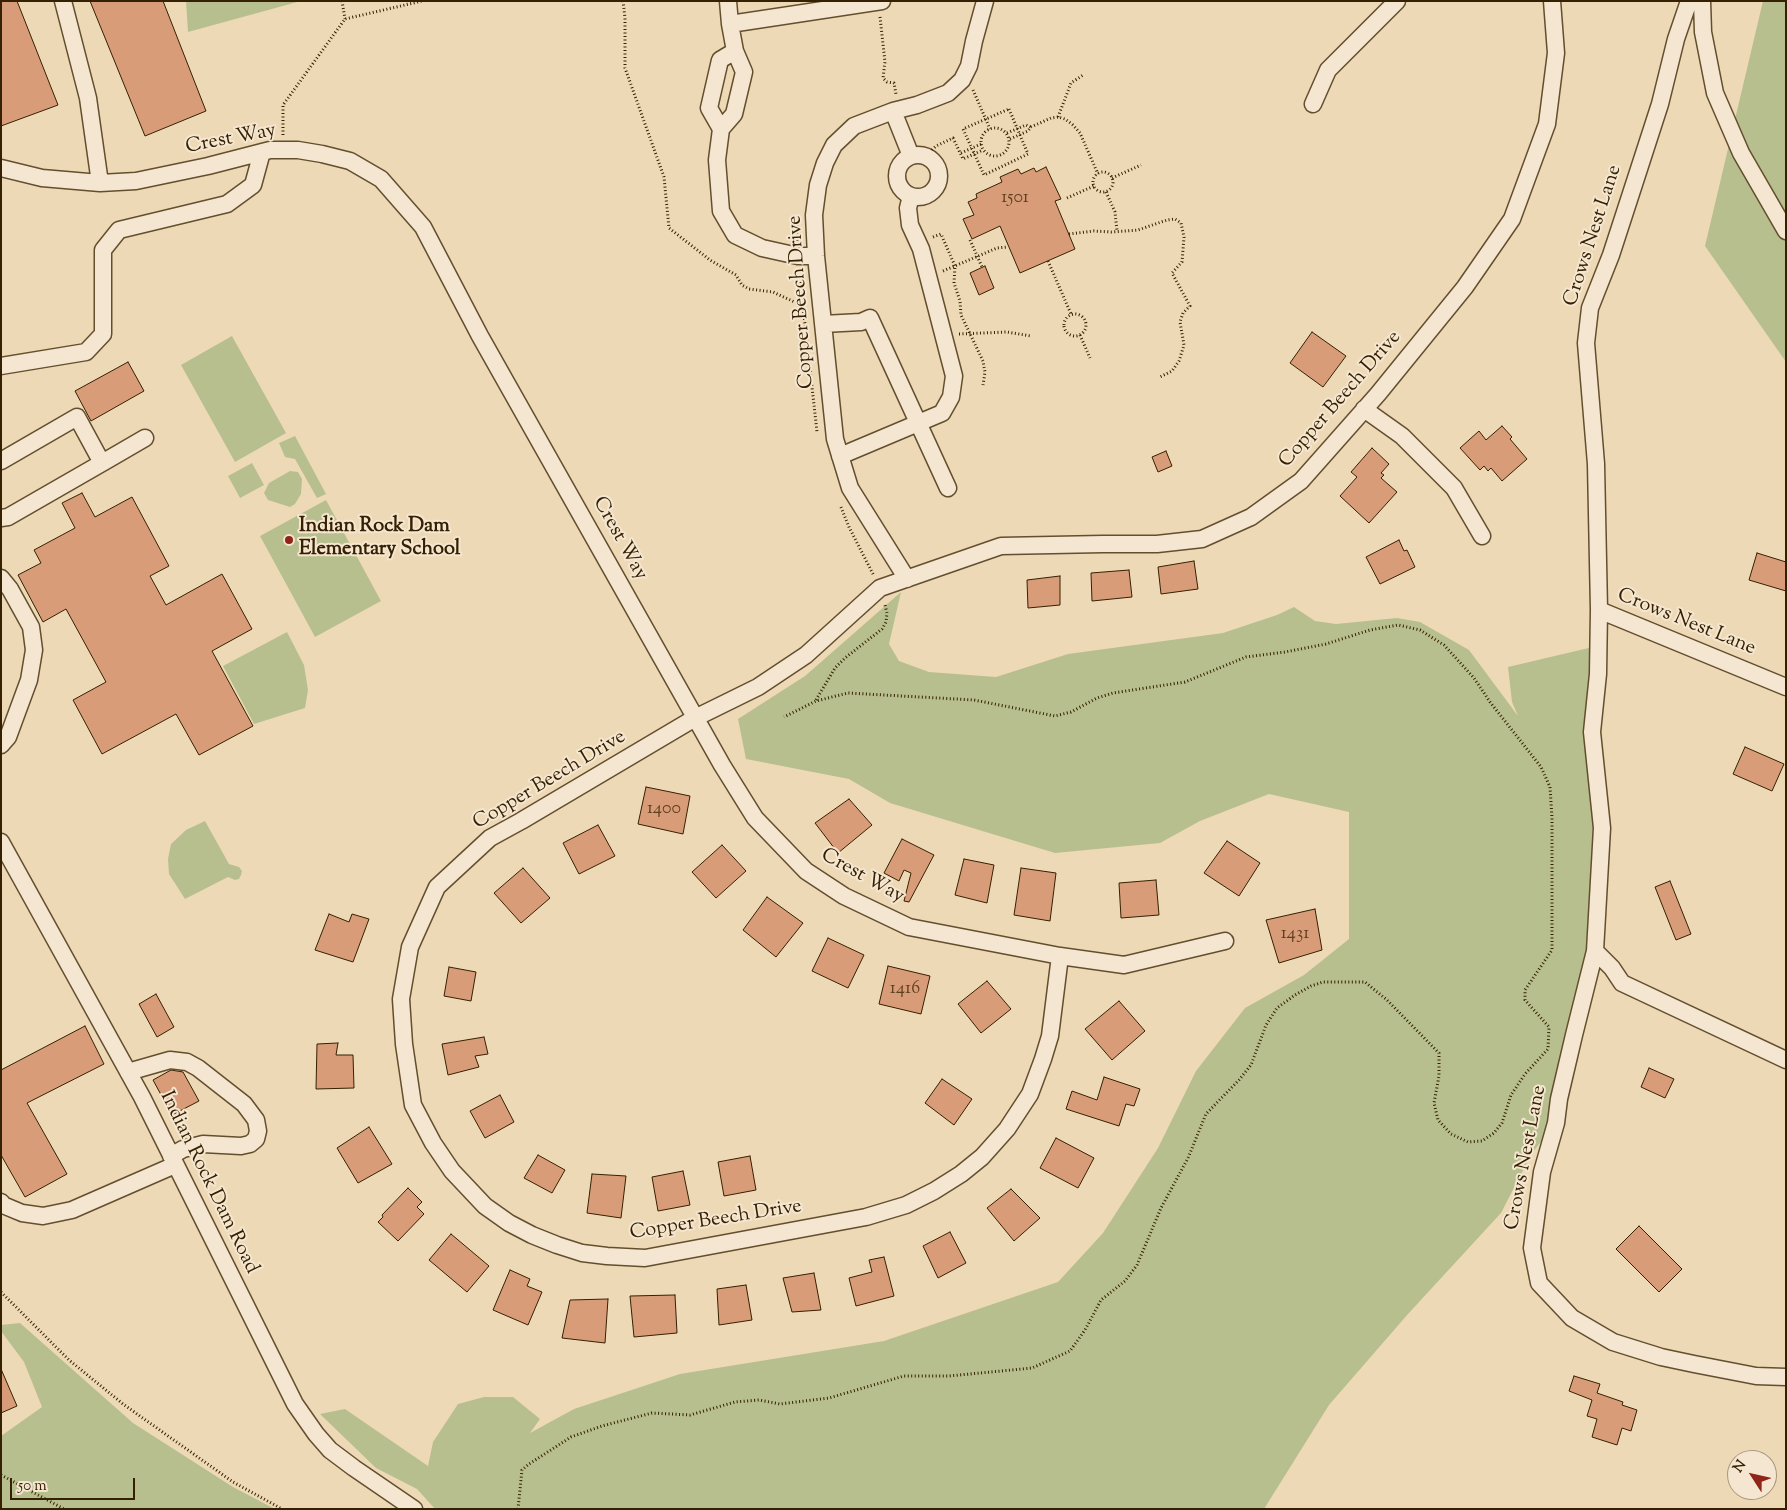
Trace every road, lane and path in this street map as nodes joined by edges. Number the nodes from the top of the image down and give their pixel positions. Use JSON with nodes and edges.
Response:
{"nodes":[{"id":1,"x":63,"y":1,"type":"edge"},
{"id":2,"x":342,"y":1,"type":"edge"},
{"id":3,"x":422,"y":1,"type":"edge"},
{"id":4,"x":623,"y":1,"type":"edge"},
{"id":5,"x":728,"y":1,"type":"edge"},
{"id":6,"x":1397,"y":1,"type":"edge"},
{"id":7,"x":1552,"y":1,"type":"edge"},
{"id":8,"x":1689,"y":1,"type":"edge"},
{"id":9,"x":1702,"y":1,"type":"edge"},
{"id":10,"x":880,"y":2,"type":"edge"},
{"id":11,"x":983,"y":2,"type":"edge"},
{"id":12,"x":344,"y":19,"type":"junction"},
{"id":13,"x":730,"y":24,"type":"junction"},
{"id":14,"x":734,"y":51,"type":"junction"},
{"id":15,"x":1083,"y":75,"type":"dead end"},
{"id":16,"x":962,"y":80,"type":"junction"},
{"id":17,"x":1313,"y":104,"type":"dead end"},
{"id":18,"x":896,"y":111,"type":"junction"},
{"id":19,"x":1058,"y":117,"type":"junction"},
{"id":20,"x":986,"y":119,"type":"junction"},
{"id":21,"x":1031,"y":126,"type":"junction"},
{"id":22,"x":1017,"y":128,"type":"junction"},
{"id":23,"x":721,"y":129,"type":"junction"},
{"id":24,"x":990,"y":129,"type":"junction"},
{"id":25,"x":1008,"y":133,"type":"junction"},
{"id":26,"x":1020,"y":135,"type":"junction"},
{"id":27,"x":1010,"y":139,"type":"junction"},
{"id":28,"x":981,"y":144,"type":"junction"},
{"id":29,"x":972,"y":148,"type":"junction"},
{"id":30,"x":283,"y":150,"type":"junction"},
{"id":31,"x":983,"y":150,"type":"junction"},
{"id":32,"x":262,"y":152,"type":"junction"},
{"id":33,"x":961,"y":153,"type":"junction"},
{"id":34,"x":974,"y":154,"type":"junction"},
{"id":35,"x":918,"y":156,"type":"junction"},
{"id":36,"x":1141,"y":165,"type":"dead end"},
{"id":37,"x":1,"y":168,"type":"edge"},
{"id":38,"x":1098,"y":174,"type":"junction"},
{"id":39,"x":1112,"y":178,"type":"junction"},
{"id":40,"x":100,"y":183,"type":"junction"},
{"id":41,"x":1094,"y":186,"type":"junction"},
{"id":42,"x":1106,"y":192,"type":"junction"},
{"id":43,"x":911,"y":196,"type":"junction"},
{"id":44,"x":1067,"y":198,"type":"dead end"},
{"id":45,"x":1117,"y":231,"type":"junction"},
{"id":46,"x":1786,"y":231,"type":"edge"},
{"id":47,"x":1069,"y":234,"type":"dead end"},
{"id":48,"x":970,"y":240,"type":"dead end"},
{"id":49,"x":917,"y":241,"type":"junction"},
{"id":50,"x":1008,"y":247,"type":"dead end"},
{"id":51,"x":816,"y":256,"type":"junction"},
{"id":52,"x":978,"y":256,"type":"junction"},
{"id":53,"x":1048,"y":260,"type":"dead end"},
{"id":54,"x":955,"y":266,"type":"junction"},
{"id":55,"x":982,"y":267,"type":"dead end"},
{"id":56,"x":928,"y":277,"type":"junction"},
{"id":57,"x":1071,"y":314,"type":"junction"},
{"id":58,"x":823,"y":324,"type":"junction"},
{"id":59,"x":970,"y":332,"type":"junction"},
{"id":60,"x":1080,"y":335,"type":"junction"},
{"id":61,"x":1031,"y":336,"type":"dead end"},
{"id":62,"x":944,"y":337,"type":"junction"},
{"id":63,"x":1090,"y":358,"type":"dead end"},
{"id":64,"x":1,"y":366,"type":"edge"},
{"id":65,"x":1160,"y":377,"type":"dead end"},
{"id":66,"x":983,"y":385,"type":"dead end"},
{"id":67,"x":1364,"y":409,"type":"junction"},
{"id":68,"x":918,"y":423,"type":"junction"},
{"id":69,"x":818,"y":435,"type":"dead end"},
{"id":70,"x":145,"y":438,"type":"dead end"},
{"id":71,"x":840,"y":456,"type":"junction"},
{"id":72,"x":1,"y":461,"type":"edge"},
{"id":73,"x":102,"y":463,"type":"junction"},
{"id":74,"x":948,"y":488,"type":"dead end"},
{"id":75,"x":840,"y":503,"type":"dead end"},
{"id":76,"x":1,"y":518,"type":"edge"},
{"id":77,"x":1482,"y":536,"type":"dead end"},
{"id":78,"x":1,"y":578,"type":"edge"},
{"id":79,"x":907,"y":579,"type":"junction"},
{"id":80,"x":880,"y":588,"type":"junction"},
{"id":81,"x":1599,"y":610,"type":"junction"},
{"id":82,"x":1786,"y":687,"type":"edge"},
{"id":83,"x":816,"y":701,"type":"junction"},
{"id":84,"x":784,"y":717,"type":"dead end"},
{"id":85,"x":695,"y":718,"type":"junction"},
{"id":86,"x":1,"y":745,"type":"edge"},
{"id":87,"x":1,"y":842,"type":"edge"},
{"id":88,"x":1224,"y":942,"type":"dead end"},
{"id":89,"x":1595,"y":951,"type":"junction"},
{"id":90,"x":1060,"y":956,"type":"junction"},
{"id":91,"x":1786,"y":1060,"type":"edge"},
{"id":92,"x":128,"y":1072,"type":"junction"},
{"id":93,"x":173,"y":1160,"type":"junction"},
{"id":94,"x":1,"y":1202,"type":"edge"},
{"id":95,"x":1,"y":1292,"type":"edge"},
{"id":96,"x":1786,"y":1377,"type":"edge"},
{"id":97,"x":1,"y":1476,"type":"edge"},
{"id":98,"x":64,"y":1509,"type":"edge"},
{"id":99,"x":282,"y":1509,"type":"edge"},
{"id":100,"x":414,"y":1509,"type":"edge"},
{"id":101,"x":518,"y":1509,"type":"edge"}],
"edges":[{"from":1,"to":40,"type":"street"},
{"from":2,"to":12,"type":"path"},
{"from":3,"to":12,"type":"path"},
{"from":4,"to":69,"type":"path"},
{"from":5,"to":13,"type":"street"},
{"from":6,"to":17,"type":"street"},
{"from":7,"to":67,"type":"street","name":"Copper Beech Drive"},
{"from":8,"to":81,"type":"street","name":"Crows Nest Lane"},
{"from":9,"to":46,"type":"street"},
{"from":10,"to":13,"type":"street"},
{"from":10,"to":18,"type":"path"},
{"from":11,"to":16,"type":"street"},
{"from":12,"to":30,"type":"path"},
{"from":13,"to":14,"type":"street"},
{"from":14,"to":23,"type":"street"},
{"from":14,"to":23,"type":"street"},
{"from":15,"to":19,"type":"path"},
{"from":16,"to":18,"type":"street","name":"Copper Beech Drive"},
{"from":16,"to":20,"type":"path"},
{"from":18,"to":35,"type":"street"},
{"from":18,"to":51,"type":"street","name":"Copper Beech Drive"},
{"from":19,"to":21,"type":"path"},
{"from":19,"to":38,"type":"path"},
{"from":20,"to":22,"type":"path"},
{"from":20,"to":24,"type":"path"},
{"from":20,"to":29,"type":"path"},
{"from":21,"to":22,"type":"path"},
{"from":21,"to":26,"type":"path"},
{"from":22,"to":25,"type":"path"},
{"from":22,"to":26,"type":"path"},
{"from":23,"to":51,"type":"street"},
{"from":24,"to":25,"type":"path"},
{"from":24,"to":28,"type":"path"},
{"from":25,"to":27,"type":"path"},
{"from":26,"to":27,"type":"path"},
{"from":26,"to":34,"type":"path"},
{"from":27,"to":31,"type":"path"},
{"from":28,"to":29,"type":"path"},
{"from":28,"to":31,"type":"path"},
{"from":29,"to":33,"type":"path"},
{"from":29,"to":34,"type":"path"},
{"from":30,"to":32,"type":"street","name":"Crest Way"},
{"from":30,"to":85,"type":"street","name":"Crest Way"},
{"from":31,"to":34,"type":"path"},
{"from":32,"to":40,"type":"street","name":"Crest Way"},
{"from":32,"to":64,"type":"street"},
{"from":33,"to":34,"type":"path"},
{"from":33,"to":35,"type":"path"},
{"from":35,"to":43,"type":"street"},
{"from":35,"to":43,"type":"street"},
{"from":36,"to":39,"type":"path"},
{"from":37,"to":40,"type":"street","name":"Crest Way"},
{"from":38,"to":39,"type":"path"},
{"from":38,"to":41,"type":"path"},
{"from":39,"to":42,"type":"path"},
{"from":41,"to":42,"type":"path"},
{"from":41,"to":44,"type":"path"},
{"from":42,"to":45,"type":"path"},
{"from":43,"to":49,"type":"street"},
{"from":45,"to":47,"type":"path"},
{"from":45,"to":65,"type":"path"},
{"from":48,"to":52,"type":"path"},
{"from":49,"to":54,"type":"path"},
{"from":49,"to":56,"type":"street"},
{"from":50,"to":52,"type":"path"},
{"from":51,"to":58,"type":"street","name":"Copper Beech Drive"},
{"from":52,"to":54,"type":"path"},
{"from":52,"to":55,"type":"path"},
{"from":53,"to":57,"type":"path"},
{"from":54,"to":56,"type":"path"},
{"from":54,"to":59,"type":"path"},
{"from":56,"to":62,"type":"street"},
{"from":57,"to":60,"type":"path"},
{"from":57,"to":60,"type":"path"},
{"from":58,"to":68,"type":"street"},
{"from":58,"to":71,"type":"street","name":"Copper Beech Drive"},
{"from":59,"to":61,"type":"path"},
{"from":59,"to":62,"type":"path"},
{"from":59,"to":66,"type":"path"},
{"from":60,"to":63,"type":"path"},
{"from":62,"to":68,"type":"street"},
{"from":67,"to":77,"type":"street"},
{"from":67,"to":79,"type":"street","name":"Copper Beech Drive"},
{"from":68,"to":71,"type":"street"},
{"from":68,"to":74,"type":"street"},
{"from":70,"to":73,"type":"street"},
{"from":71,"to":79,"type":"street","name":"Copper Beech Drive"},
{"from":72,"to":73,"type":"street"},
{"from":73,"to":76,"type":"street"},
{"from":75,"to":80,"type":"path"},
{"from":78,"to":86,"type":"street"},
{"from":79,"to":80,"type":"street","name":"Copper Beech Drive"},
{"from":80,"to":83,"type":"path"},
{"from":80,"to":85,"type":"street","name":"Copper Beech Drive"},
{"from":81,"to":82,"type":"street","name":"Crows Nest Lane"},
{"from":81,"to":89,"type":"street","name":"Crows Nest Lane"},
{"from":83,"to":84,"type":"path"},
{"from":83,"to":101,"type":"path"},
{"from":85,"to":90,"type":"street","name":"Crest Way"},
{"from":85,"to":90,"type":"street","name":"Copper Beech Drive"},
{"from":87,"to":92,"type":"street","name":"Indian Rock Dam Road"},
{"from":88,"to":90,"type":"street","name":"Crest Way"},
{"from":89,"to":91,"type":"street"},
{"from":89,"to":96,"type":"street","name":"Crows Nest Lane"},
{"from":92,"to":93,"type":"street","name":"Indian Rock Dam Road"},
{"from":92,"to":93,"type":"street"},
{"from":93,"to":94,"type":"street"},
{"from":93,"to":100,"type":"street","name":"Indian Rock Dam Road"},
{"from":95,"to":99,"type":"path"},
{"from":97,"to":98,"type":"path"}]}
